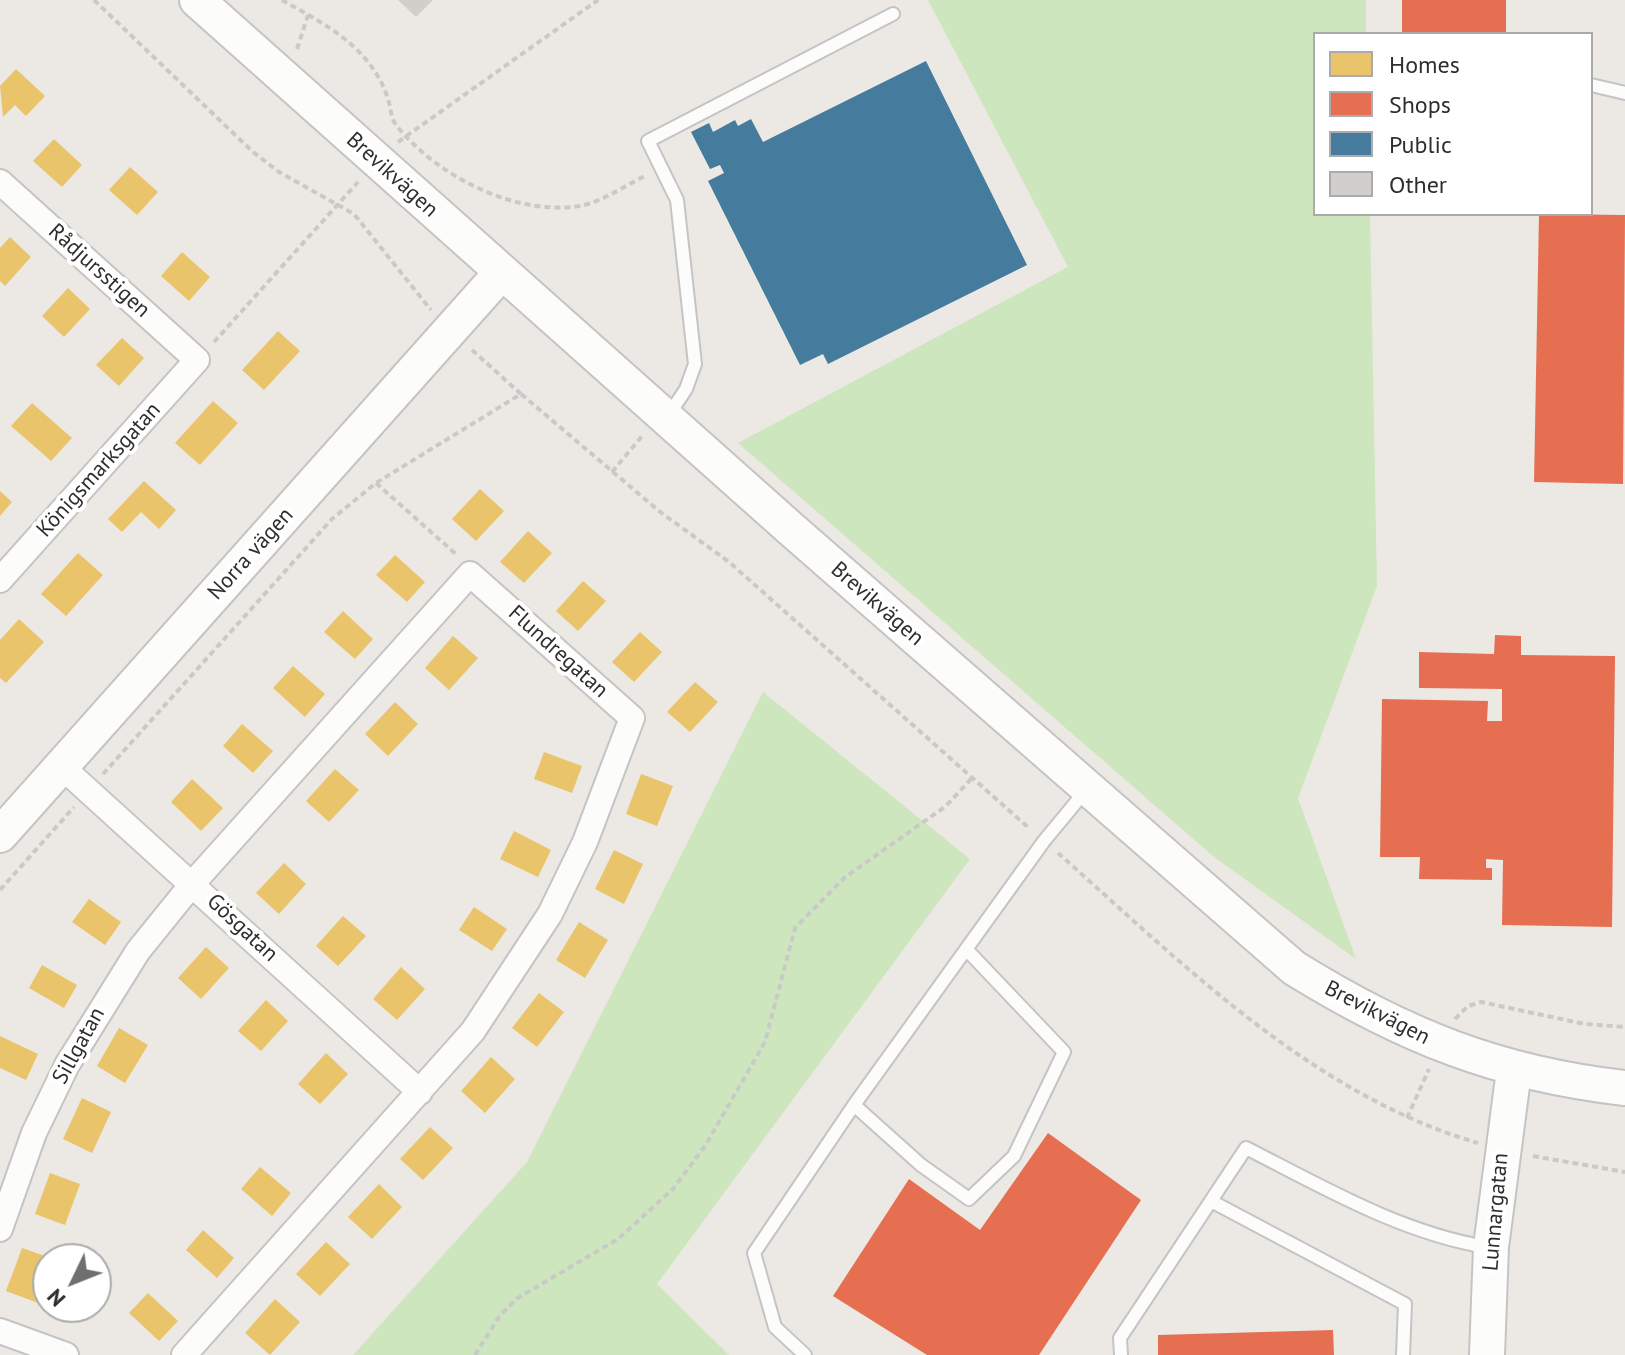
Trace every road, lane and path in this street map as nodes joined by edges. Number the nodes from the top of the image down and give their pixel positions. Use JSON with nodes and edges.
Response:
{"nodes":[{"id":1,"x":94,"y":0,"type":"edge"},
{"id":2,"x":197,"y":0,"type":"edge"},
{"id":3,"x":282,"y":0,"type":"edge"},
{"id":4,"x":598,"y":0,"type":"edge"},
{"id":5,"x":893,"y":14,"type":"dead end"},
{"id":6,"x":308,"y":15,"type":"junction"},
{"id":7,"x":296,"y":51,"type":"dead end"},
{"id":8,"x":1593,"y":85,"type":"edge"},
{"id":9,"x":1625,"y":93,"type":"edge"},
{"id":10,"x":407,"y":135,"type":"junction"},
{"id":11,"x":377,"y":161,"type":"junction"},
{"id":12,"x":661,"y":167,"type":"junction"},
{"id":13,"x":3,"y":190,"type":"edge"},
{"id":14,"x":339,"y":203,"type":"junction"},
{"id":15,"x":502,"y":272,"type":"junction"},
{"id":16,"x":437,"y":318,"type":"dead end"},
{"id":17,"x":463,"y":342,"type":"dead end"},
{"id":18,"x":197,"y":360,"type":"junction"},
{"id":19,"x":521,"y":394,"type":"junction"},
{"id":20,"x":655,"y":427,"type":"junction"},
{"id":21,"x":612,"y":472,"type":"junction"},
{"id":22,"x":376,"y":483,"type":"junction"},
{"id":23,"x":470,"y":574,"type":"junction"},
{"id":24,"x":0,"y":580,"type":"edge"},
{"id":25,"x":62,"y":767,"type":"junction"},
{"id":26,"x":972,"y":778,"type":"junction"},
{"id":27,"x":1089,"y":787,"type":"junction"},
{"id":28,"x":88,"y":791,"type":"junction"},
{"id":29,"x":0,"y":835,"type":"edge"},
{"id":30,"x":1044,"y":841,"type":"junction"},
{"id":31,"x":193,"y":883,"type":"junction"},
{"id":32,"x":0,"y":890,"type":"edge"},
{"id":33,"x":966,"y":949,"type":"junction"},
{"id":34,"x":1514,"y":1070,"type":"junction"},
{"id":35,"x":1625,"y":1088,"type":"edge"},
{"id":36,"x":420,"y":1092,"type":"junction"},
{"id":37,"x":854,"y":1105,"type":"junction"},
{"id":38,"x":1501,"y":1150,"type":"junction"},
{"id":39,"x":1625,"y":1172,"type":"edge"},
{"id":40,"x":1211,"y":1201,"type":"junction"},
{"id":41,"x":0,"y":1229,"type":"edge"},
{"id":42,"x":1491,"y":1247,"type":"junction"},
{"id":43,"x":0,"y":1331,"type":"edge"},
{"id":44,"x":66,"y":1355,"type":"edge"},
{"id":45,"x":184,"y":1355,"type":"edge"},
{"id":46,"x":475,"y":1355,"type":"edge"},
{"id":47,"x":805,"y":1355,"type":"edge"},
{"id":48,"x":1121,"y":1355,"type":"edge"},
{"id":49,"x":1403,"y":1355,"type":"edge"},
{"id":50,"x":1487,"y":1355,"type":"edge"}],
"edges":[{"from":1,"to":14,"type":"path"},
{"from":2,"to":11,"type":"street","name":"Brevikvägen"},
{"from":3,"to":6,"type":"path"},
{"from":4,"to":10,"type":"path"},
{"from":5,"to":12,"type":"lane"},
{"from":6,"to":7,"type":"path"},
{"from":6,"to":10,"type":"path"},
{"from":8,"to":9,"type":"lane"},
{"from":10,"to":11,"type":"path"},
{"from":10,"to":12,"type":"path"},
{"from":11,"to":14,"type":"path"},
{"from":11,"to":15,"type":"street","name":"Brevikvägen"},
{"from":12,"to":20,"type":"lane"},
{"from":13,"to":18,"type":"street","name":"Rådjursstigen"},
{"from":14,"to":16,"type":"path"},
{"from":14,"to":18,"type":"path"},
{"from":15,"to":20,"type":"street","name":"Brevikvägen"},
{"from":15,"to":25,"type":"street","name":"Norra vägen"},
{"from":17,"to":19,"type":"path"},
{"from":18,"to":24,"type":"street","name":"Königsmarksgatan"},
{"from":19,"to":21,"type":"path"},
{"from":19,"to":22,"type":"path"},
{"from":20,"to":21,"type":"path"},
{"from":20,"to":27,"type":"street","name":"Brevikvägen"},
{"from":21,"to":26,"type":"path"},
{"from":22,"to":23,"type":"path"},
{"from":22,"to":28,"type":"path"},
{"from":23,"to":31,"type":"street"},
{"from":23,"to":36,"type":"street","name":"Flundregatan"},
{"from":25,"to":28,"type":"street","name":"Gösgatan"},
{"from":25,"to":29,"type":"street","name":"Norra vägen"},
{"from":26,"to":30,"type":"path"},
{"from":26,"to":46,"type":"path"},
{"from":27,"to":30,"type":"lane"},
{"from":27,"to":34,"type":"street","name":"Brevikvägen"},
{"from":28,"to":31,"type":"street","name":"Gösgatan"},
{"from":28,"to":32,"type":"path"},
{"from":30,"to":33,"type":"lane"},
{"from":30,"to":38,"type":"path"},
{"from":31,"to":36,"type":"street","name":"Gösgatan"},
{"from":31,"to":41,"type":"street","name":"Sillgatan"},
{"from":33,"to":37,"type":"lane"},
{"from":33,"to":37,"type":"lane"},
{"from":34,"to":35,"type":"street","name":"Brevikvägen"},
{"from":34,"to":38,"type":"street","name":"Lunnargatan"},
{"from":36,"to":45,"type":"street"},
{"from":37,"to":47,"type":"lane"},
{"from":38,"to":39,"type":"path"},
{"from":38,"to":42,"type":"street","name":"Lunnargatan"},
{"from":40,"to":42,"type":"lane"},
{"from":40,"to":48,"type":"lane"},
{"from":40,"to":49,"type":"lane"},
{"from":42,"to":50,"type":"street","name":"Lunnargatan"},
{"from":43,"to":44,"type":"street"}]}
